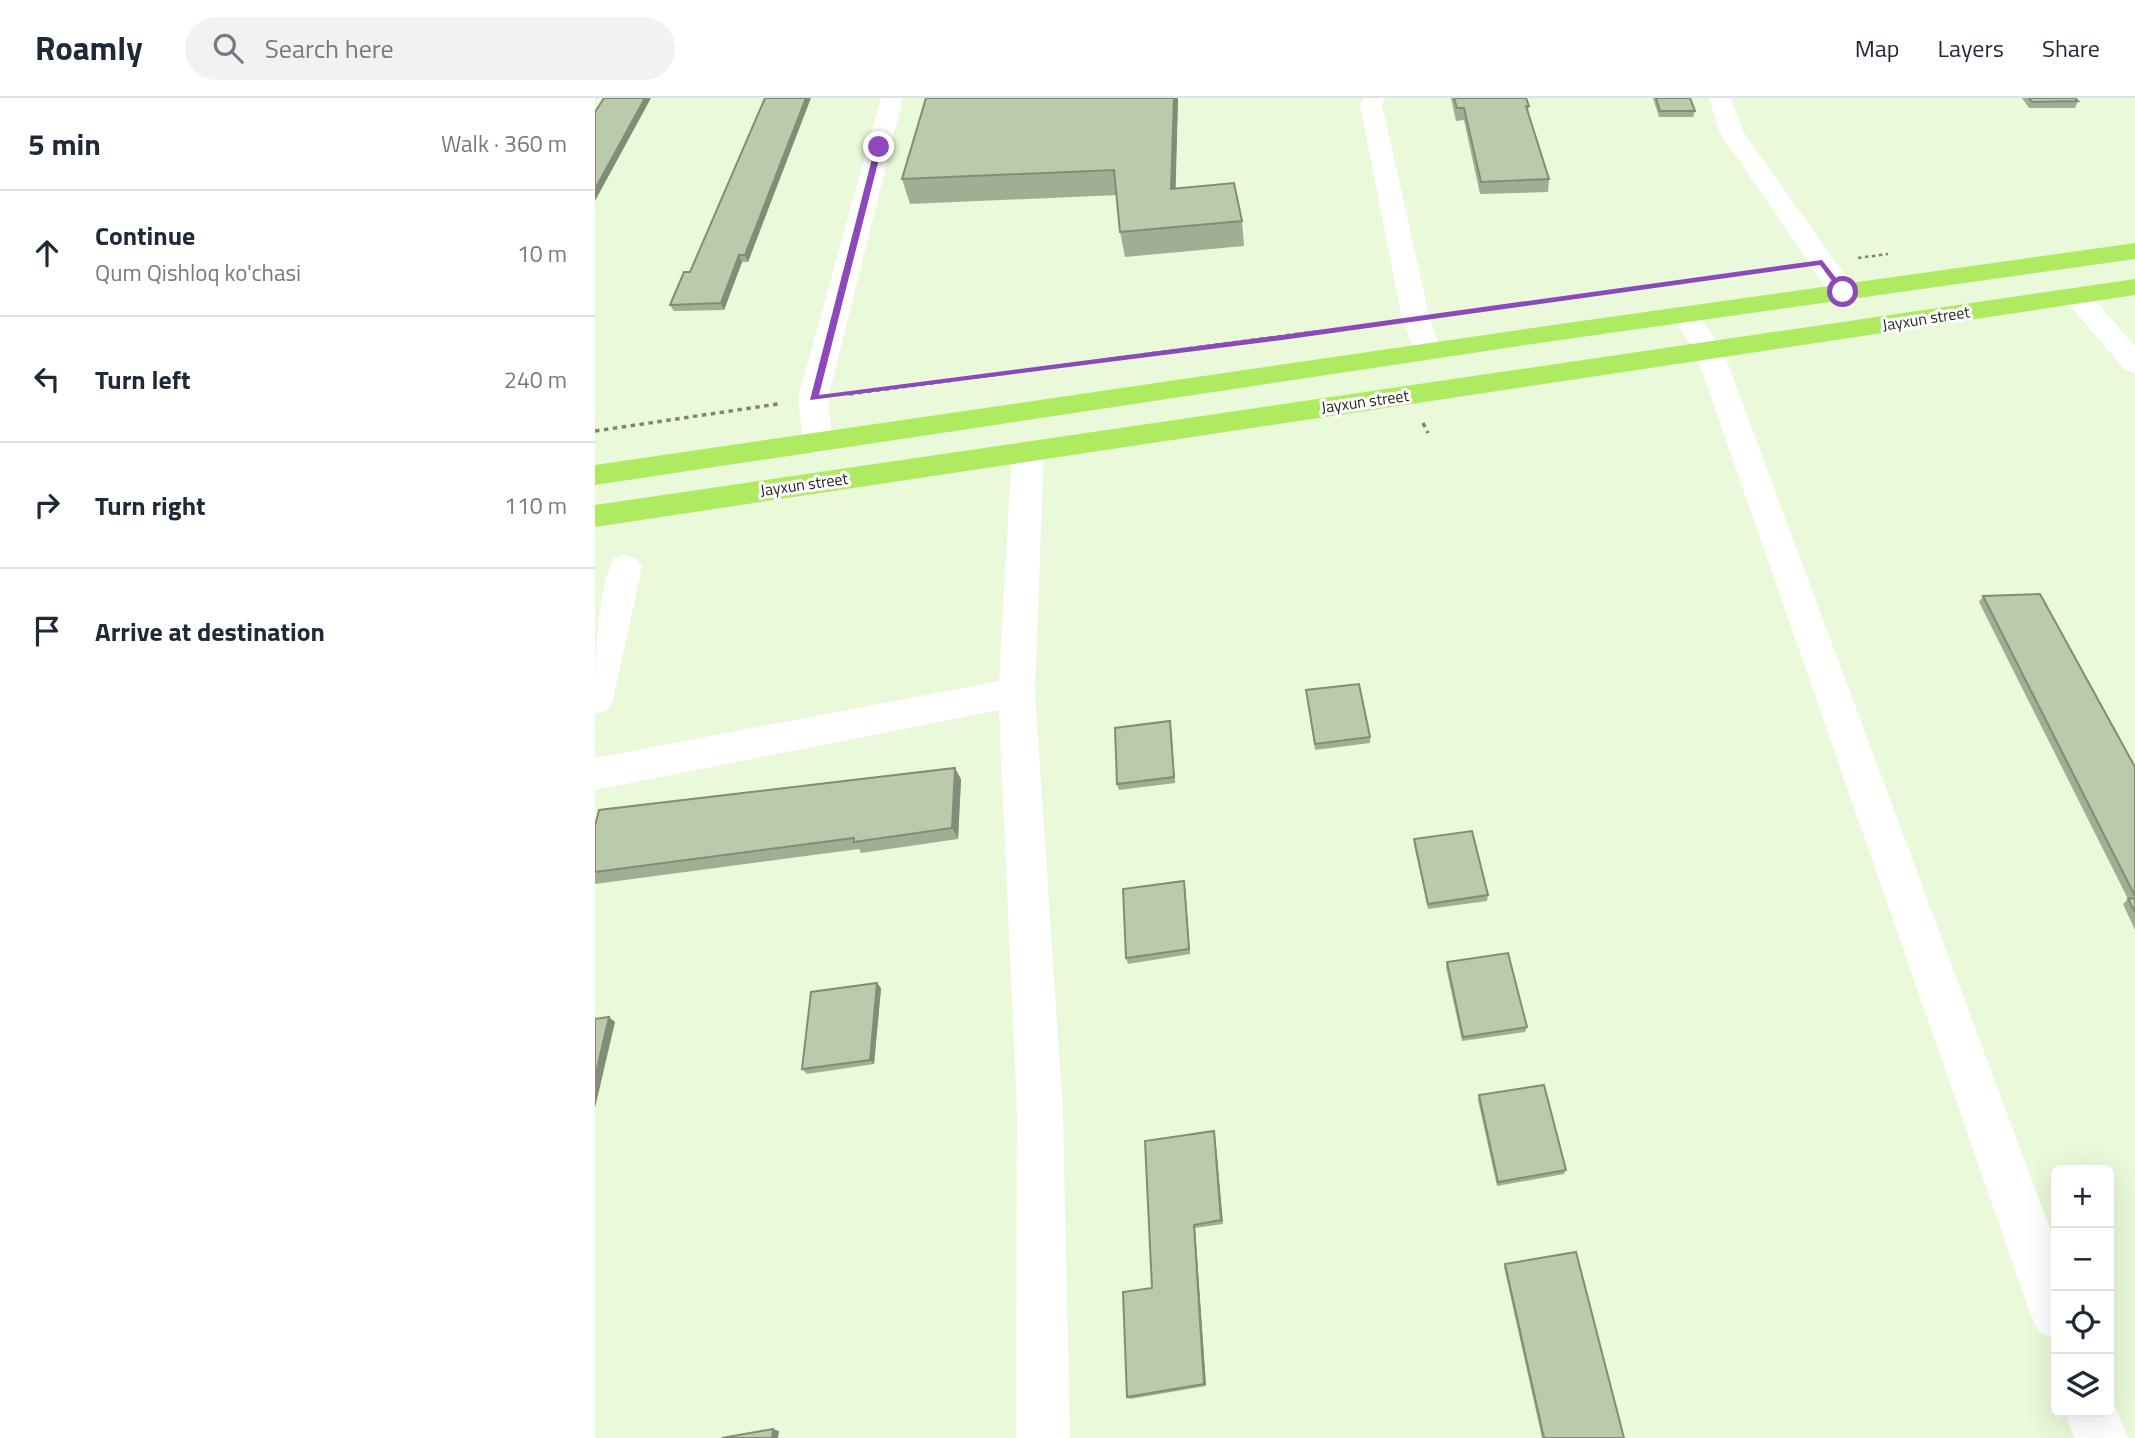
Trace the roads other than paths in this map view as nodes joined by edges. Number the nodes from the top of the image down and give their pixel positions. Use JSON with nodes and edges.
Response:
{"nodes":[{"id":1,"x":892,"y":98,"type":"edge"},
{"id":2,"x":1375,"y":98,"type":"edge"},
{"id":3,"x":1720,"y":98,"type":"edge"},
{"id":4,"x":2135,"y":251,"type":"edge"},
{"id":5,"x":2135,"y":287,"type":"edge"},
{"id":6,"x":1843,"y":292,"type":"junction"},
{"id":7,"x":2075,"y":295,"type":"junction"},
{"id":8,"x":1685,"y":315,"type":"junction"},
{"id":9,"x":1427,"y":351,"type":"junction"},
{"id":10,"x":1709,"y":351,"type":"junction"},
{"id":11,"x":2135,"y":365,"type":"edge"},
{"id":12,"x":818,"y":444,"type":"junction"},
{"id":13,"x":1028,"y":451,"type":"junction"},
{"id":14,"x":595,"y":475,"type":"edge"},
{"id":15,"x":595,"y":516,"type":"edge"},
{"id":16,"x":625,"y":567,"type":"dead end"},
{"id":17,"x":1017,"y":692,"type":"junction"},
{"id":18,"x":595,"y":700,"type":"edge"},
{"id":19,"x":595,"y":774,"type":"edge"},
{"id":20,"x":2051,"y":1300,"type":"edge"},
{"id":21,"x":2094,"y":1417,"type":"edge"},
{"id":22,"x":1043,"y":1438,"type":"edge"},
{"id":23,"x":2101,"y":1438,"type":"edge"}],
"edges":[{"from":1,"to":12,"type":"street"},
{"from":2,"to":9,"type":"street"},
{"from":3,"to":6,"type":"street"},
{"from":4,"to":6,"type":"highway","name":"Jayxun street"},
{"from":5,"to":7,"type":"highway","name":"Jayxun street"},
{"from":6,"to":8,"type":"highway","name":"Jayxun street"},
{"from":7,"to":10,"type":"highway","name":"Jayxun street"},
{"from":7,"to":11,"type":"street"},
{"from":8,"to":9,"type":"highway","name":"Jayxun street"},
{"from":8,"to":10,"type":"street"},
{"from":9,"to":12,"type":"highway","name":"Jayxun street"},
{"from":10,"to":13,"type":"highway","name":"Jayxun street"},
{"from":10,"to":20,"type":"street"},
{"from":12,"to":14,"type":"highway","name":"Jayxun street"},
{"from":13,"to":15,"type":"highway","name":"Jayxun street"},
{"from":13,"to":17,"type":"street"},
{"from":16,"to":18,"type":"street"},
{"from":17,"to":19,"type":"street"},
{"from":17,"to":22,"type":"street"},
{"from":21,"to":23,"type":"street"}]}
